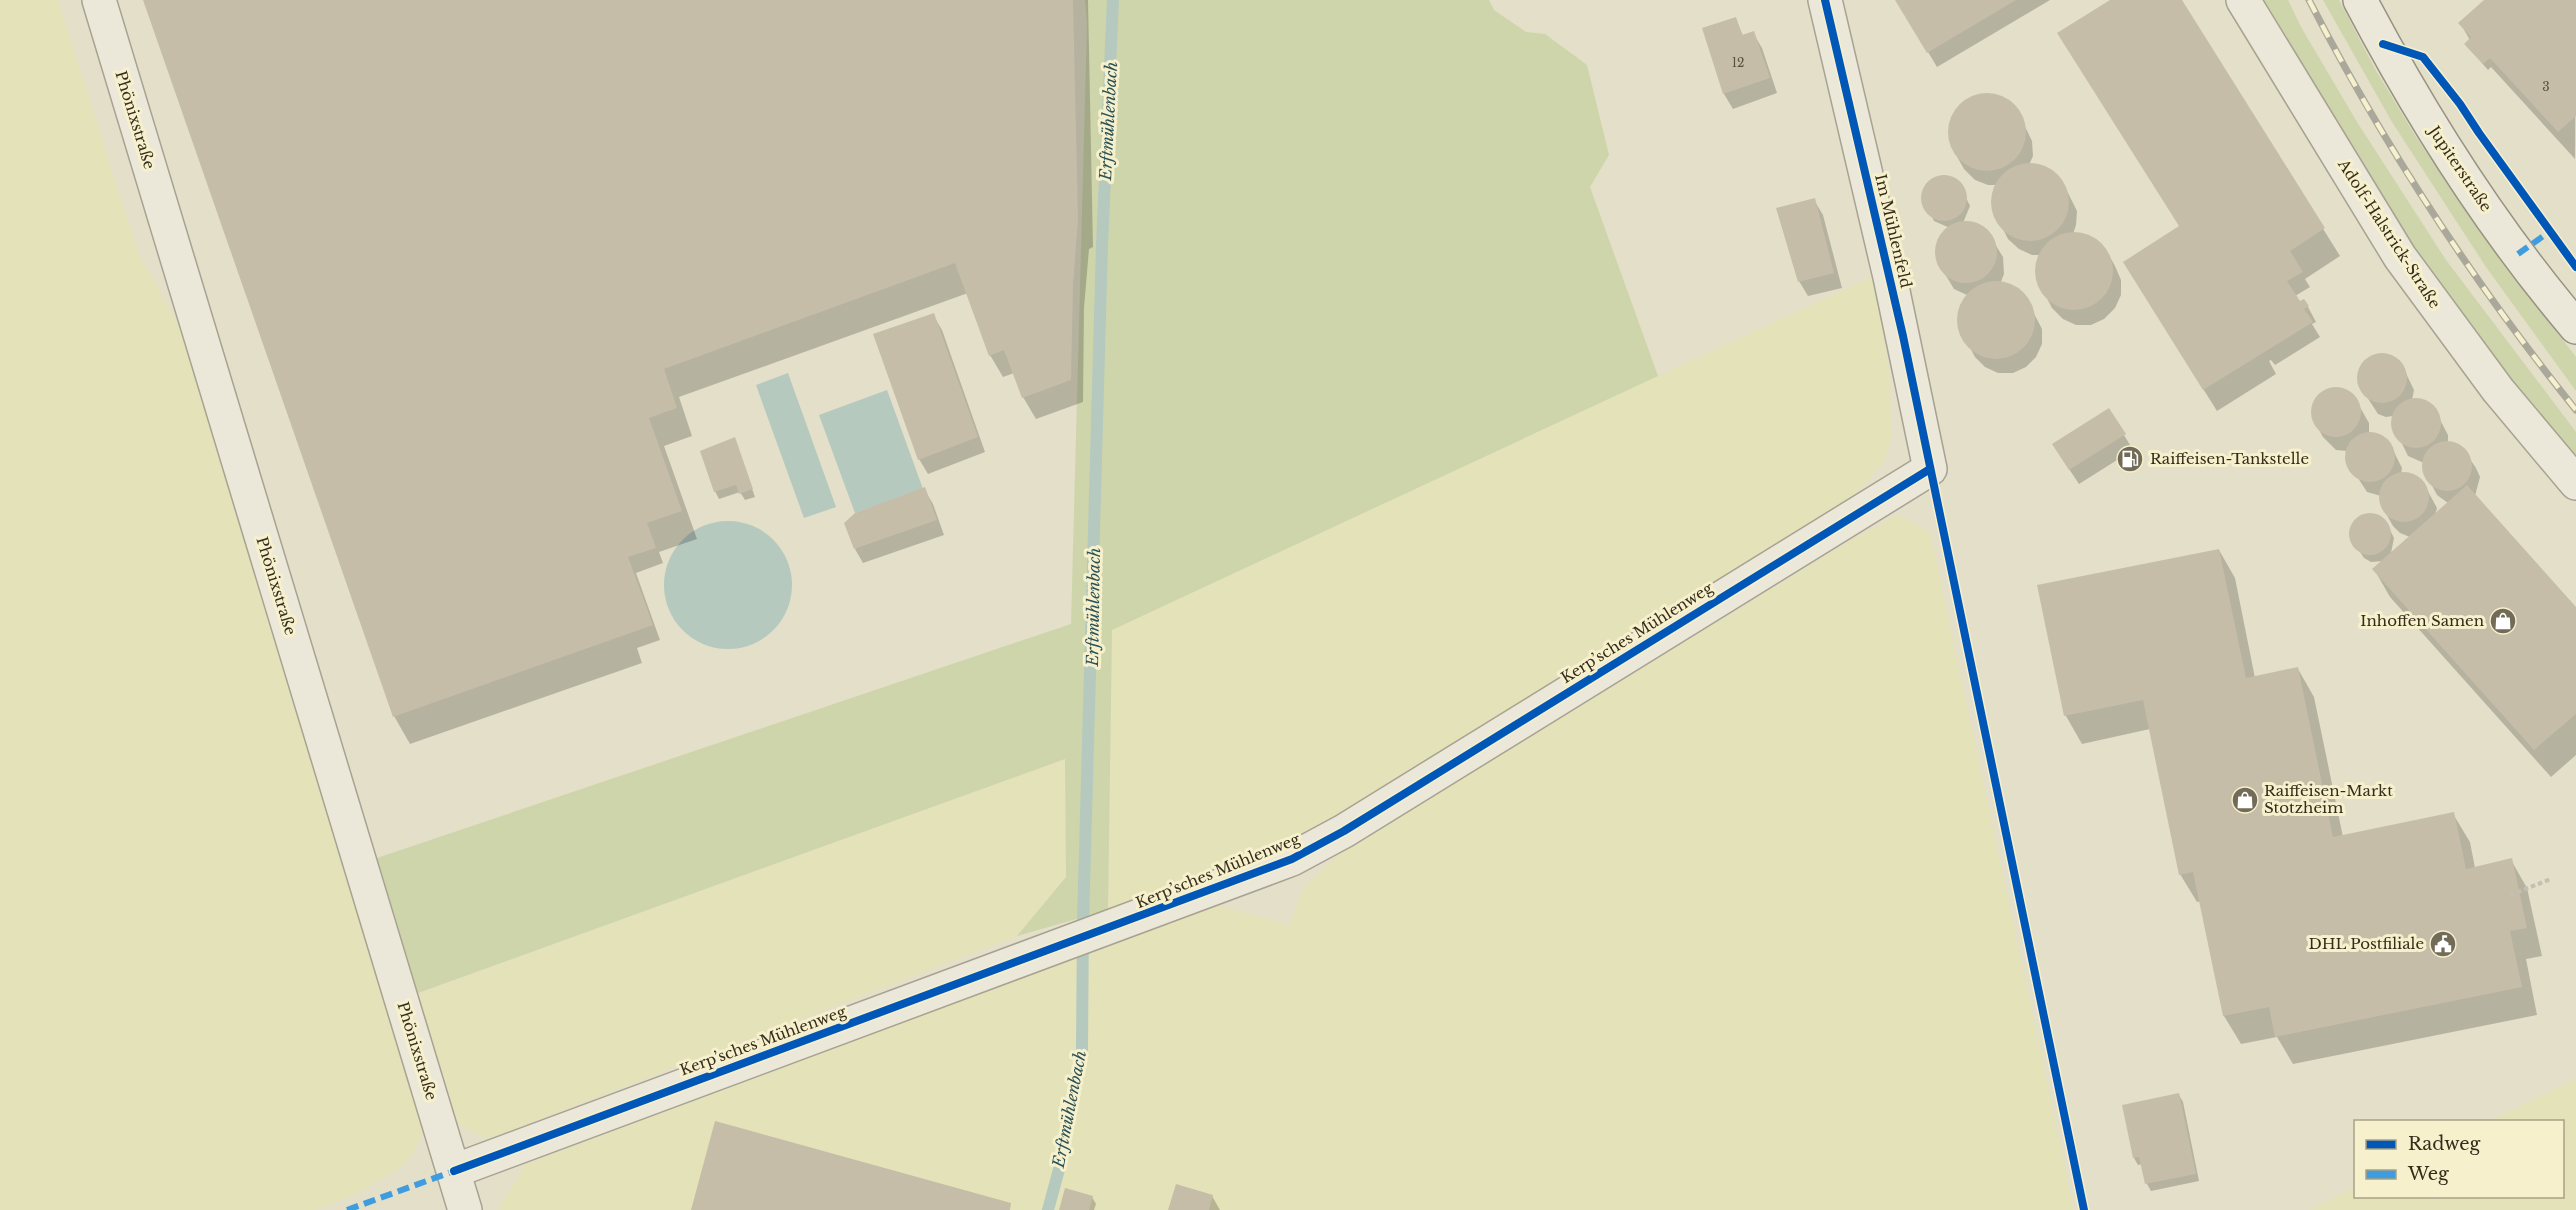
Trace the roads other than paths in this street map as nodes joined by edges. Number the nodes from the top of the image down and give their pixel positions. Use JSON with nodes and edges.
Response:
{"nodes":[{"id":1,"x":99,"y":0,"type":"edge"},
{"id":2,"x":1825,"y":0,"type":"edge"},
{"id":3,"x":2243,"y":0,"type":"edge"},
{"id":4,"x":2360,"y":0,"type":"edge"},
{"id":5,"x":2576,"y":327,"type":"edge"},
{"id":6,"x":1930,"y":469,"type":"joint"},
{"id":7,"x":2576,"y":483,"type":"edge"},
{"id":8,"x":454,"y":1171,"type":"junction"},
{"id":9,"x":465,"y":1210,"type":"edge"}],
"edges":[{"from":1,"to":8,"type":"street","name":"Phönixstraße"},
{"from":2,"to":6,"type":"street","name":"Im Mühlenfeld"},
{"from":3,"to":7,"type":"street","name":"Adolf-Halstrick-Straße"},
{"from":4,"to":5,"type":"street","name":"Jupiterstraße"},
{"from":6,"to":8,"type":"street","name":"Kerp’sches Mühlenweg"},
{"from":8,"to":9,"type":"street","name":"Phönixstraße"}]}
